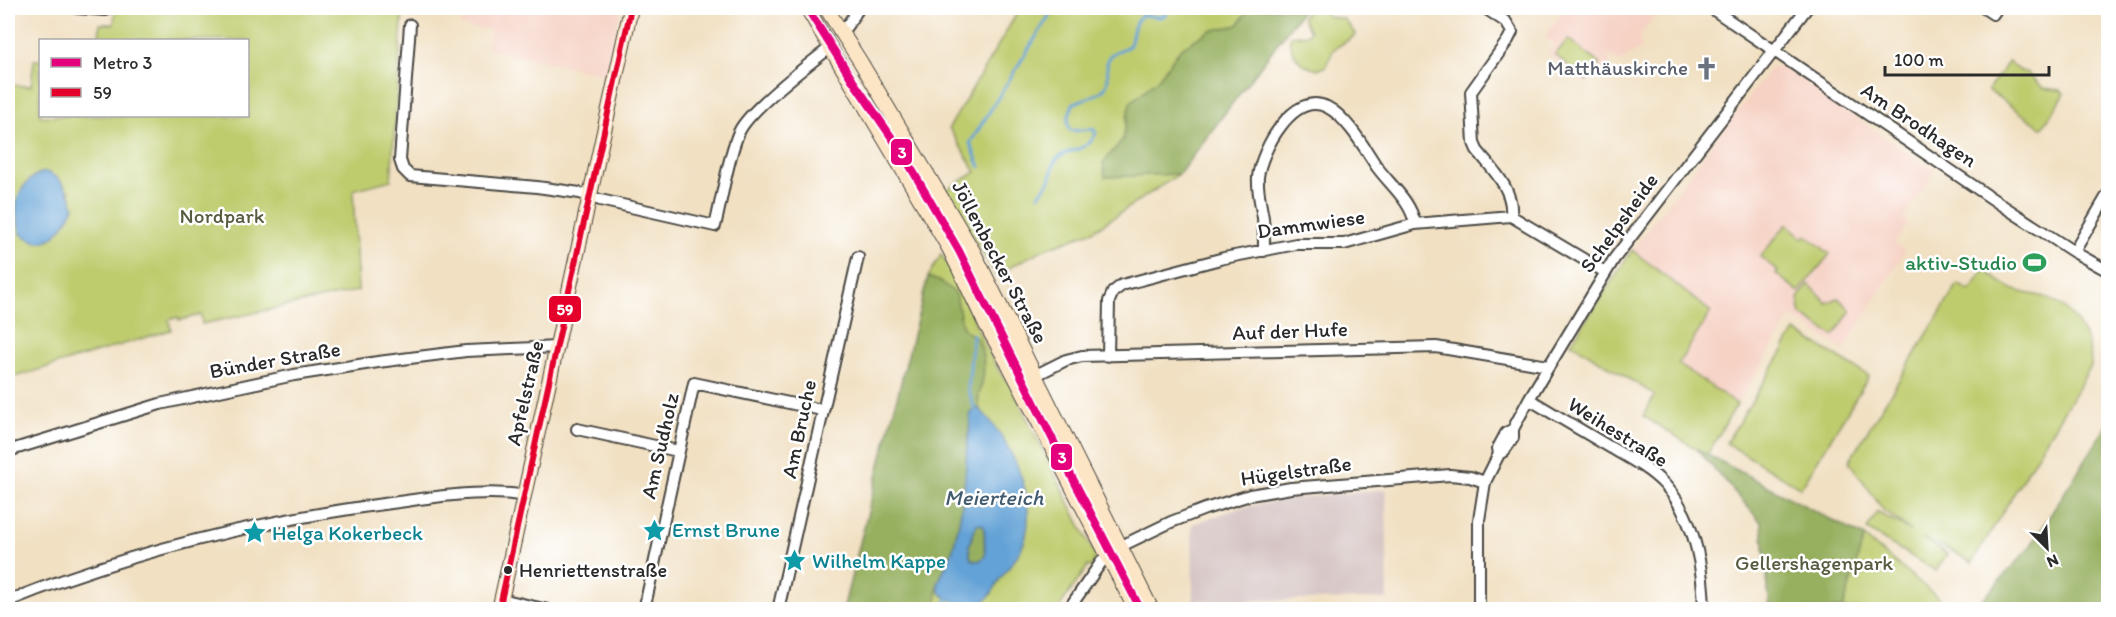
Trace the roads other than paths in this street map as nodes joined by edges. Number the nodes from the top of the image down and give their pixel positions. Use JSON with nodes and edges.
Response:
{"nodes":[{"id":1,"x":76,"y":8,"type":"edge"},
{"id":2,"x":106,"y":8,"type":"edge"},
{"id":3,"x":631,"y":8,"type":"edge"},
{"id":4,"x":807,"y":8,"type":"edge"},
{"id":5,"x":826,"y":8,"type":"edge"},
{"id":6,"x":859,"y":8,"type":"edge"},
{"id":7,"x":1485,"y":8,"type":"edge"},
{"id":8,"x":1711,"y":8,"type":"edge"},
{"id":9,"x":1807,"y":8,"type":"edge"},
{"id":10,"x":1983,"y":8,"type":"edge"},
{"id":11,"x":1997,"y":8,"type":"edge"},
{"id":12,"x":410,"y":25,"type":"dead end"},
{"id":13,"x":840,"y":32,"type":"junction"},
{"id":14,"x":831,"y":47,"type":"junction"},
{"id":15,"x":1773,"y":51,"type":"junction"},
{"id":16,"x":2109,"y":194,"type":"edge"},
{"id":17,"x":589,"y":196,"type":"junction"},
{"id":18,"x":1511,"y":216,"type":"junction"},
{"id":19,"x":1415,"y":224,"type":"junction"},
{"id":20,"x":1264,"y":251,"type":"junction"},
{"id":21,"x":2074,"y":252,"type":"junction"},
{"id":22,"x":858,"y":257,"type":"dead end"},
{"id":23,"x":2109,"y":271,"type":"edge"},
{"id":24,"x":1605,"y":272,"type":"junction"},
{"id":25,"x":557,"y":347,"type":"junction"},
{"id":26,"x":1108,"y":356,"type":"junction"},
{"id":27,"x":1548,"y":366,"type":"junction"},
{"id":28,"x":1036,"y":375,"type":"junction"},
{"id":29,"x":1528,"y":399,"type":"junction"},
{"id":30,"x":822,"y":411,"type":"junction"},
{"id":31,"x":577,"y":429,"type":"dead end"},
{"id":32,"x":8,"y":451,"type":"edge"},
{"id":33,"x":678,"y":451,"type":"junction"},
{"id":34,"x":1485,"y":482,"type":"junction"},
{"id":35,"x":524,"y":496,"type":"junction"},
{"id":36,"x":1119,"y":546,"type":"junction"},
{"id":37,"x":1107,"y":556,"type":"junction"},
{"id":38,"x":8,"y":601,"type":"edge"},
{"id":39,"x":500,"y":604,"type":"edge"},
{"id":40,"x":548,"y":609,"type":"edge"},
{"id":41,"x":644,"y":609,"type":"edge"},
{"id":42,"x":778,"y":609,"type":"edge"},
{"id":43,"x":1068,"y":609,"type":"edge"},
{"id":44,"x":1136,"y":609,"type":"edge"},
{"id":45,"x":1152,"y":609,"type":"edge"},
{"id":46,"x":1479,"y":609,"type":"edge"},
{"id":47,"x":1704,"y":609,"type":"edge"}],
"edges":[{"from":1,"to":2,"type":"street"},
{"from":3,"to":17,"type":"main road","name":"Apfelstraße"},
{"from":4,"to":14,"type":"main road","name":"Jöllenbecker Straße"},
{"from":5,"to":13,"type":"main road","name":"Jöllenbecker Straße"},
{"from":6,"to":13,"type":"street"},
{"from":7,"to":18,"type":"street"},
{"from":8,"to":15,"type":"street","name":"Am Brodhagen"},
{"from":9,"to":15,"type":"street","name":"Schelpsheide"},
{"from":10,"to":11,"type":"street"},
{"from":12,"to":17,"type":"street"},
{"from":13,"to":28,"type":"main road","name":"Jöllenbecker Straße"},
{"from":14,"to":17,"type":"street"},
{"from":14,"to":37,"type":"main road","name":"Jöllenbecker Straße"},
{"from":15,"to":21,"type":"street","name":"Am Brodhagen"},
{"from":15,"to":24,"type":"street","name":"Schelpsheide"},
{"from":16,"to":21,"type":"street"},
{"from":17,"to":25,"type":"main road","name":"Apfelstraße"},
{"from":18,"to":19,"type":"street","name":"Dammwiese"},
{"from":18,"to":24,"type":"street"},
{"from":19,"to":20,"type":"street","name":"Dammwiese"},
{"from":19,"to":20,"type":"street"},
{"from":20,"to":26,"type":"street","name":"Dammwiese"},
{"from":21,"to":23,"type":"street","name":"Am Brodhagen"},
{"from":22,"to":30,"type":"street","name":"Am Bruche"},
{"from":24,"to":27,"type":"street","name":"Schelpsheide"},
{"from":25,"to":32,"type":"street","name":"Bünder Straße"},
{"from":25,"to":35,"type":"main road","name":"Apfelstraße"},
{"from":26,"to":27,"type":"street","name":"Auf der Hufe"},
{"from":26,"to":28,"type":"street","name":"Auf der Hufe"},
{"from":27,"to":29,"type":"street","name":"Schelpsheide"},
{"from":28,"to":36,"type":"main road","name":"Jöllenbecker Straße"},
{"from":29,"to":34,"type":"street","name":"Schelpsheide"},
{"from":29,"to":47,"type":"street","name":"Weihestraße"},
{"from":30,"to":33,"type":"street","name":"Am Sudholz"},
{"from":30,"to":42,"type":"street","name":"Am Bruche"},
{"from":31,"to":33,"type":"street"},
{"from":33,"to":41,"type":"street","name":"Am Sudholz"},
{"from":34,"to":36,"type":"street","name":"Hügelstraße"},
{"from":34,"to":46,"type":"street","name":"Schelpsheide"},
{"from":35,"to":38,"type":"street"},
{"from":35,"to":39,"type":"main road","name":"Apfelstraße"},
{"from":36,"to":37,"type":"street"},
{"from":36,"to":45,"type":"main road","name":"Jöllenbecker Straße"},
{"from":37,"to":43,"type":"street"},
{"from":37,"to":44,"type":"main road","name":"Jöllenbecker Straße"},
{"from":39,"to":40,"type":"street","name":"Apfelstraße"}]}
